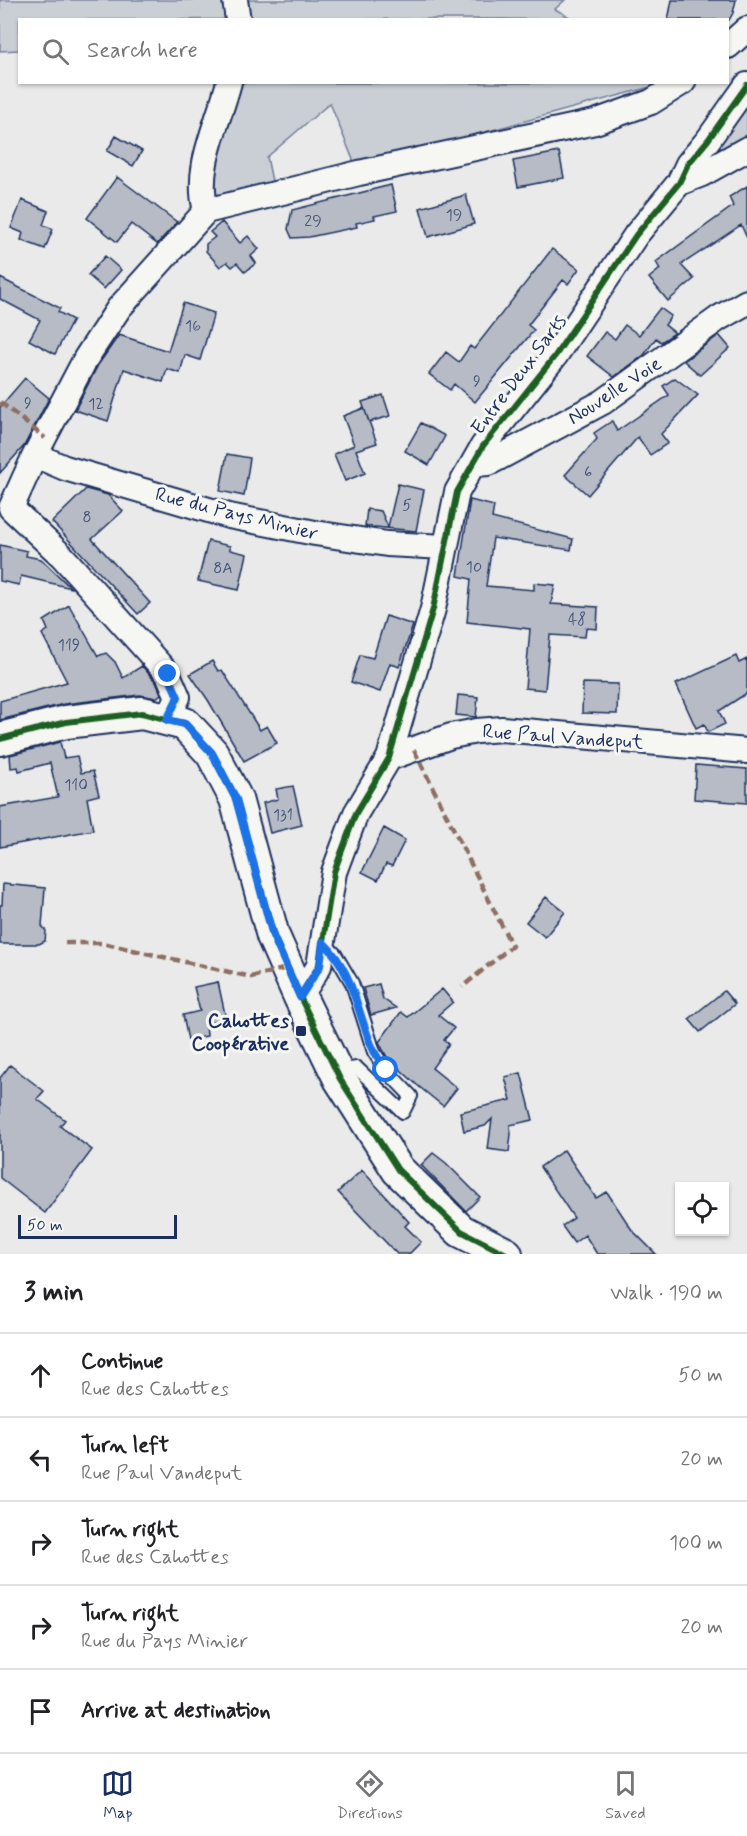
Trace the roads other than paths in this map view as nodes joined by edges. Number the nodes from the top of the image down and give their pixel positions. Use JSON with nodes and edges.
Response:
{"nodes":[{"id":1,"x":235,"y":0,"type":"edge"},
{"id":2,"x":238,"y":18,"type":"edge"},
{"id":3,"x":747,"y":29,"type":"edge"},
{"id":4,"x":729,"y":45,"type":"edge"},
{"id":5,"x":228,"y":84,"type":"edge"},
{"id":6,"x":681,"y":84,"type":"edge"},
{"id":7,"x":747,"y":85,"type":"edge"},
{"id":8,"x":747,"y":149,"type":"edge"},
{"id":9,"x":679,"y":183,"type":"junction"},
{"id":10,"x":206,"y":211,"type":"junction"},
{"id":11,"x":747,"y":302,"type":"edge"},
{"id":12,"x":35,"y":455,"type":"junction"},
{"id":13,"x":475,"y":464,"type":"junction"},
{"id":14,"x":6,"y":517,"type":"edge"},
{"id":15,"x":445,"y":547,"type":"junction"},
{"id":16,"x":167,"y":720,"type":"junction"},
{"id":17,"x":0,"y":739,"type":"edge"},
{"id":18,"x":747,"y":751,"type":"edge"},
{"id":19,"x":389,"y":758,"type":"junction"},
{"id":20,"x":323,"y":942,"type":"junction"},
{"id":21,"x":300,"y":997,"type":"junction"},
{"id":22,"x":336,"y":1071,"type":"junction"},
{"id":23,"x":506,"y":1254,"type":"edge"}],
"edges":[{"from":1,"to":2,"type":"street"},
{"from":3,"to":4,"type":"street"},
{"from":5,"to":10,"type":"street"},
{"from":6,"to":10,"type":"street"},
{"from":7,"to":9,"type":"street","name":"Entre Deux Sarts"},
{"from":8,"to":9,"type":"street"},
{"from":9,"to":13,"type":"street","name":"Entre Deux Sarts"},
{"from":10,"to":12,"type":"street"},
{"from":11,"to":13,"type":"street","name":"Nouvelle Voie"},
{"from":12,"to":14,"type":"street"},
{"from":12,"to":15,"type":"street","name":"Rue du Pays Minier"},
{"from":13,"to":15,"type":"street","name":"Entre Deux Sarts"},
{"from":14,"to":16,"type":"street"},
{"from":15,"to":19,"type":"street","name":"Entre Deux Sarts"},
{"from":16,"to":17,"type":"street"},
{"from":16,"to":21,"type":"street"},
{"from":18,"to":19,"type":"street","name":"Rue Paul Vandeput"},
{"from":19,"to":20,"type":"street"},
{"from":20,"to":21,"type":"street"},
{"from":20,"to":22,"type":"lane"},
{"from":21,"to":22,"type":"street"},
{"from":22,"to":23,"type":"street"}]}
